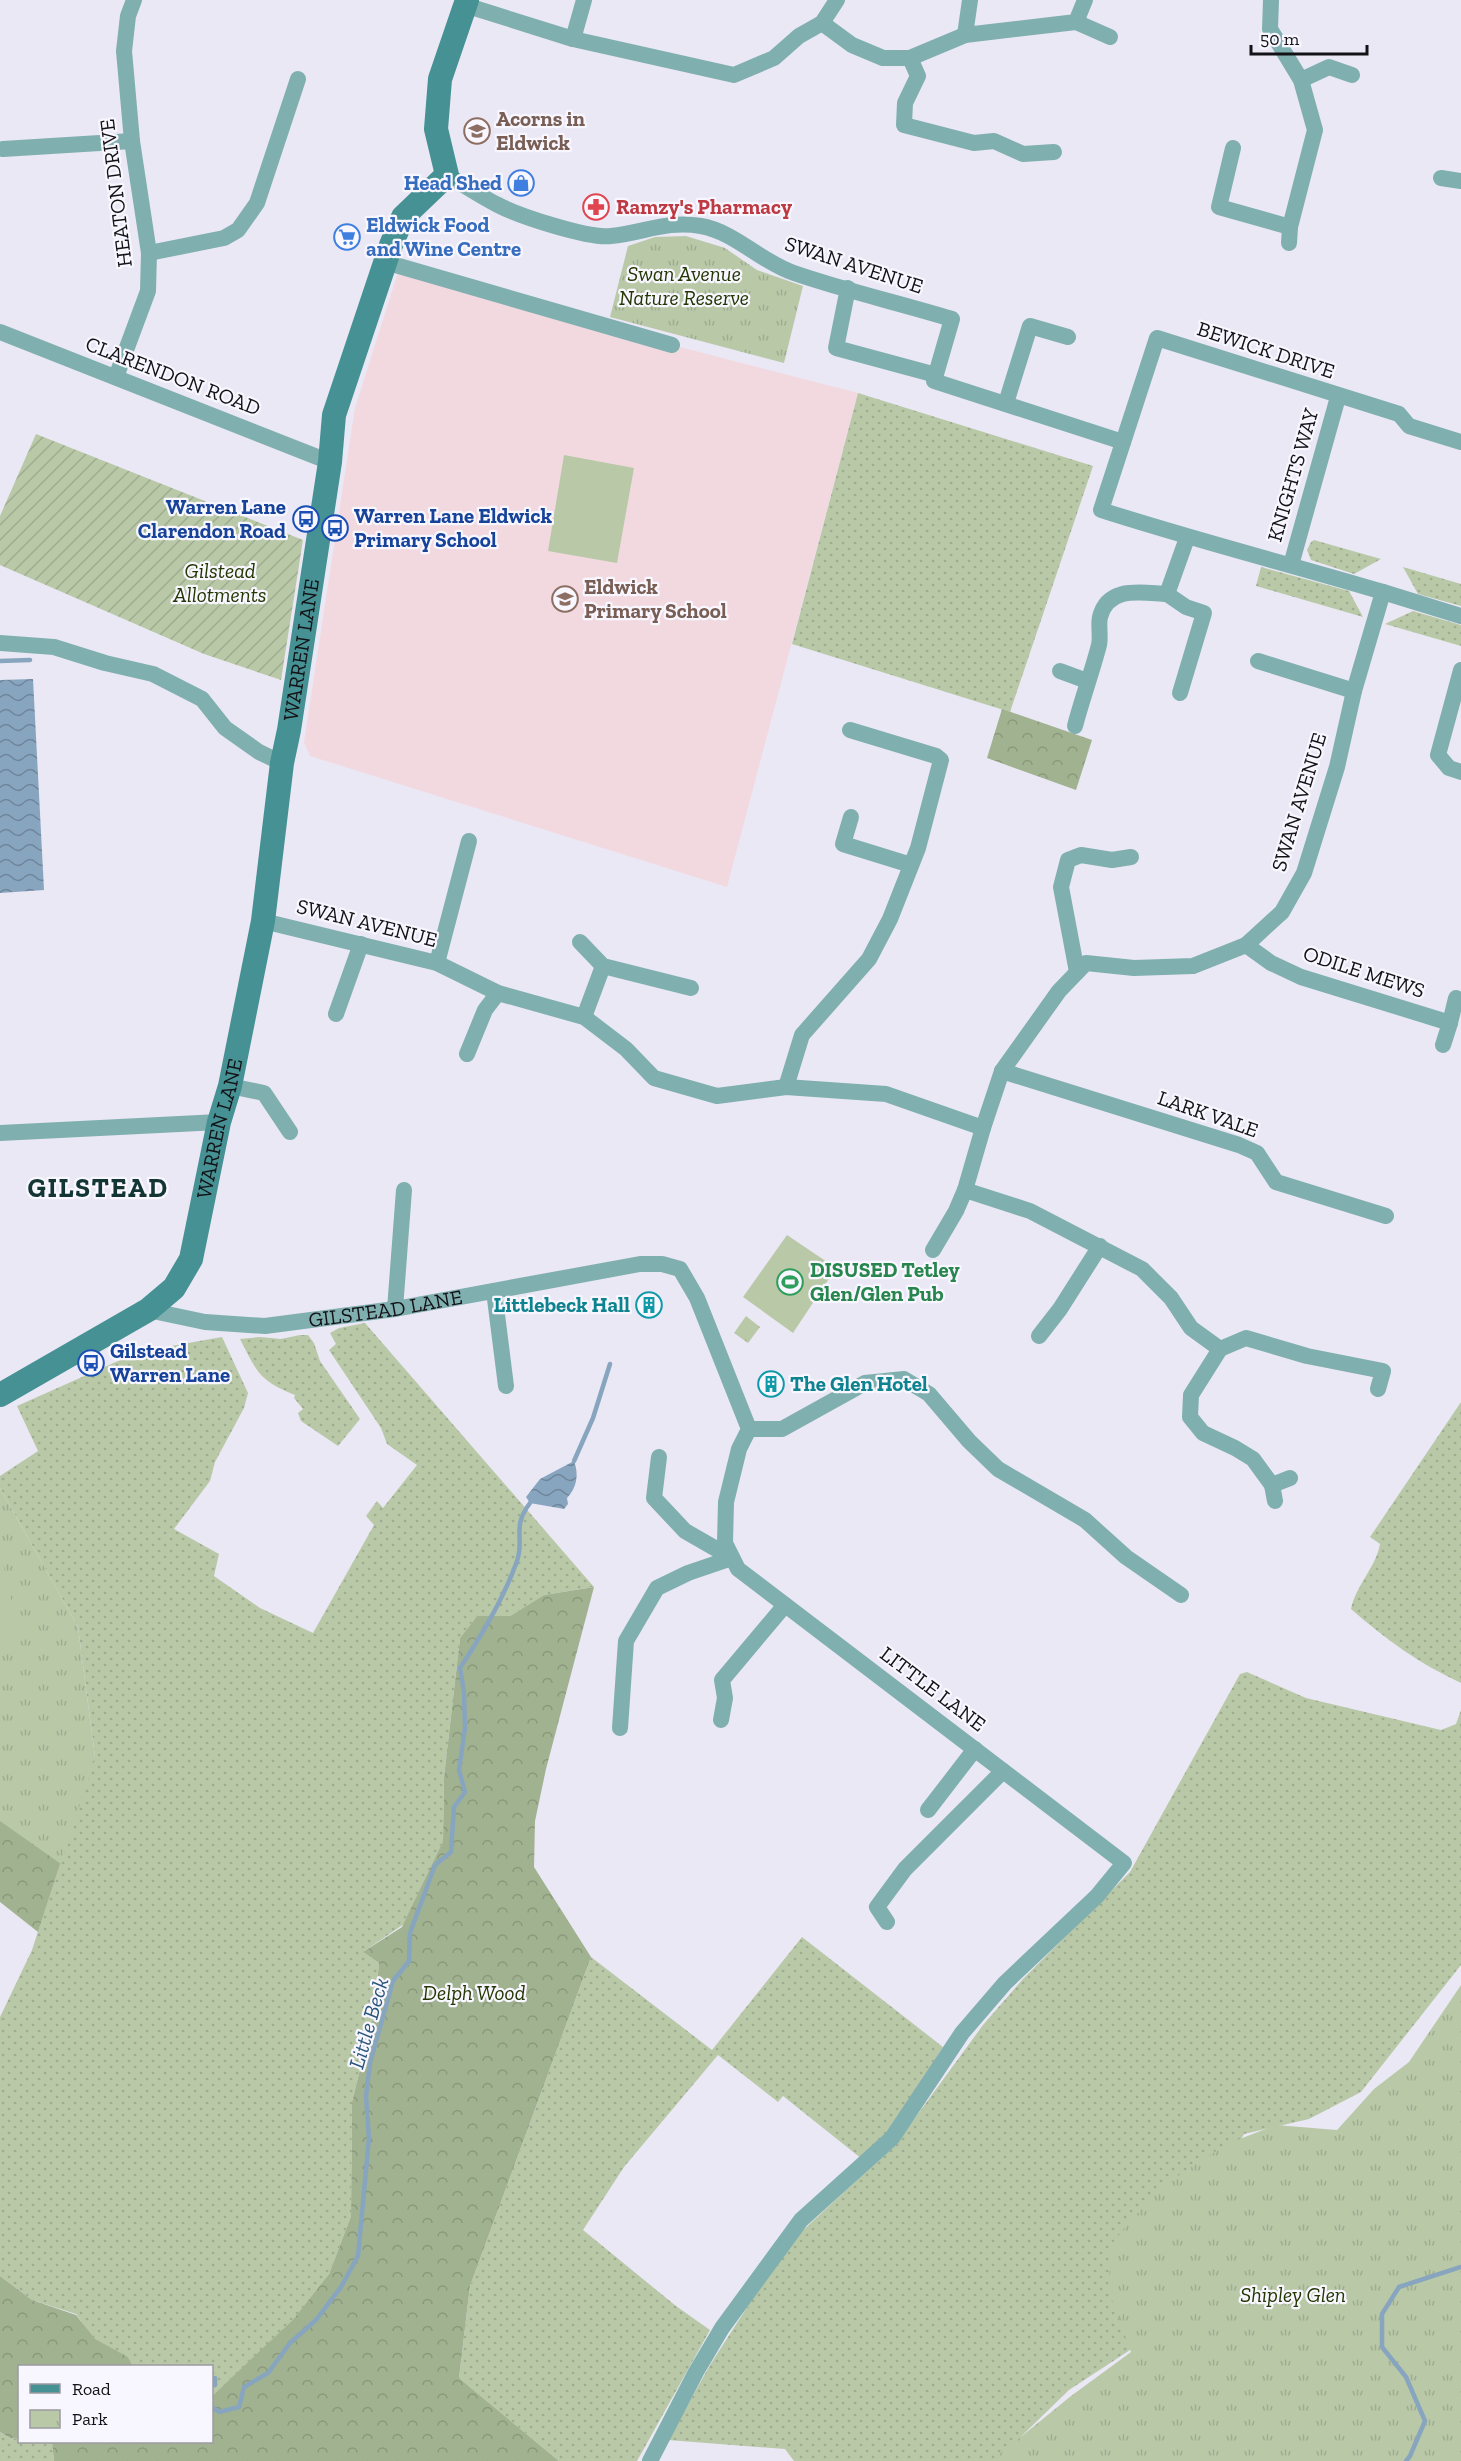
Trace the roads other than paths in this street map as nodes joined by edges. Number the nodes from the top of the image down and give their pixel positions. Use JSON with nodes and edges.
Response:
{"nodes":[{"id":1,"x":134,"y":0,"type":"edge"},
{"id":2,"x":584,"y":0,"type":"edge"},
{"id":3,"x":837,"y":0,"type":"edge"},
{"id":4,"x":970,"y":0,"type":"edge"},
{"id":5,"x":1085,"y":0,"type":"edge"},
{"id":6,"x":1271,"y":0,"type":"edge"},
{"id":7,"x":466,"y":3,"type":"edge"},
{"id":8,"x":822,"y":22,"type":"junction"},
{"id":9,"x":1076,"y":22,"type":"junction"},
{"id":10,"x":965,"y":35,"type":"junction"},
{"id":11,"x":1110,"y":38,"type":"dead end"},
{"id":12,"x":573,"y":39,"type":"junction"},
{"id":13,"x":910,"y":58,"type":"junction"},
{"id":14,"x":1352,"y":75,"type":"dead end"},
{"id":15,"x":298,"y":79,"type":"dead end"},
{"id":16,"x":1301,"y":80,"type":"junction"},
{"id":17,"x":132,"y":141,"type":"junction"},
{"id":18,"x":1233,"y":148,"type":"dead end"},
{"id":19,"x":3,"y":149,"type":"dead end"},
{"id":20,"x":1054,"y":152,"type":"dead end"},
{"id":21,"x":447,"y":175,"type":"junction"},
{"id":22,"x":1441,"y":178,"type":"dead end"},
{"id":23,"x":1461,"y":181,"type":"edge"},
{"id":24,"x":149,"y":253,"type":"junction"},
{"id":25,"x":385,"y":262,"type":"junction"},
{"id":26,"x":848,"y":288,"type":"junction"},
{"id":27,"x":0,"y":332,"type":"edge"},
{"id":28,"x":1068,"y":337,"type":"dead end"},
{"id":29,"x":672,"y":345,"type":"dead end"},
{"id":30,"x":936,"y":375,"type":"junction"},
{"id":31,"x":116,"y":377,"type":"junction"},
{"id":32,"x":1338,"y":397,"type":"junction"},
{"id":33,"x":1006,"y":403,"type":"junction"},
{"id":34,"x":1123,"y":442,"type":"junction"},
{"id":35,"x":1461,"y":442,"type":"edge"},
{"id":36,"x":330,"y":462,"type":"junction"},
{"id":37,"x":1187,"y":538,"type":"junction"},
{"id":38,"x":1291,"y":565,"type":"junction"},
{"id":39,"x":1383,"y":592,"type":"junction"},
{"id":40,"x":1167,"y":594,"type":"junction"},
{"id":41,"x":1461,"y":616,"type":"edge"},
{"id":42,"x":0,"y":643,"type":"edge"},
{"id":43,"x":1258,"y":661,"type":"dead end"},
{"id":44,"x":1461,"y":670,"type":"edge"},
{"id":45,"x":1060,"y":671,"type":"dead end"},
{"id":46,"x":1087,"y":681,"type":"junction"},
{"id":47,"x":1354,"y":691,"type":"junction"},
{"id":48,"x":1180,"y":693,"type":"dead end"},
{"id":49,"x":1075,"y":726,"type":"dead end"},
{"id":50,"x":850,"y":730,"type":"dead end"},
{"id":51,"x":282,"y":763,"type":"junction"},
{"id":52,"x":1461,"y":772,"type":"edge"},
{"id":53,"x":850,"y":817,"type":"dead end"},
{"id":54,"x":469,"y":841,"type":"dead end"},
{"id":55,"x":1131,"y":857,"type":"dead end"},
{"id":56,"x":911,"y":865,"type":"junction"},
{"id":57,"x":263,"y":921,"type":"junction"},
{"id":58,"x":580,"y":942,"type":"dead end"},
{"id":59,"x":361,"y":944,"type":"junction"},
{"id":60,"x":1246,"y":945,"type":"junction"},
{"id":61,"x":438,"y":963,"type":"junction"},
{"id":62,"x":603,"y":966,"type":"junction"},
{"id":63,"x":1077,"y":972,"type":"junction"},
{"id":64,"x":692,"y":988,"type":"dead end"},
{"id":65,"x":498,"y":993,"type":"junction"},
{"id":66,"x":1456,"y":998,"type":"dead end"},
{"id":67,"x":336,"y":1014,"type":"dead end"},
{"id":68,"x":584,"y":1017,"type":"junction"},
{"id":69,"x":1450,"y":1023,"type":"junction"},
{"id":70,"x":1443,"y":1045,"type":"dead end"},
{"id":71,"x":467,"y":1054,"type":"dead end"},
{"id":72,"x":1002,"y":1071,"type":"junction"},
{"id":73,"x":230,"y":1086,"type":"junction"},
{"id":74,"x":786,"y":1087,"type":"junction"},
{"id":75,"x":219,"y":1122,"type":"junction"},
{"id":76,"x":983,"y":1128,"type":"junction"},
{"id":77,"x":290,"y":1132,"type":"dead end"},
{"id":78,"x":0,"y":1133,"type":"edge"},
{"id":79,"x":404,"y":1190,"type":"dead end"},
{"id":80,"x":965,"y":1190,"type":"junction"},
{"id":81,"x":1386,"y":1216,"type":"dead end"},
{"id":82,"x":1100,"y":1246,"type":"junction"},
{"id":83,"x":933,"y":1250,"type":"dead end"},
{"id":84,"x":494,"y":1291,"type":"junction"},
{"id":85,"x":395,"y":1309,"type":"junction"},
{"id":86,"x":148,"y":1310,"type":"junction"},
{"id":87,"x":1039,"y":1336,"type":"dead end"},
{"id":88,"x":1220,"y":1349,"type":"junction"},
{"id":89,"x":506,"y":1386,"type":"dead end"},
{"id":90,"x":1378,"y":1389,"type":"dead end"},
{"id":91,"x":0,"y":1395,"type":"edge"},
{"id":92,"x":749,"y":1429,"type":"junction"},
{"id":93,"x":659,"y":1457,"type":"dead end"},
{"id":94,"x":1290,"y":1478,"type":"dead end"},
{"id":95,"x":729,"y":1551,"type":"junction"},
{"id":96,"x":1181,"y":1595,"type":"dead end"},
{"id":97,"x":785,"y":1605,"type":"junction"},
{"id":98,"x":721,"y":1720,"type":"dead end"},
{"id":99,"x":620,"y":1728,"type":"dead end"},
{"id":100,"x":975,"y":1749,"type":"junction"},
{"id":101,"x":1003,"y":1771,"type":"junction"},
{"id":102,"x":928,"y":1810,"type":"dead end"},
{"id":103,"x":887,"y":1922,"type":"dead end"},
{"id":104,"x":659,"y":2444,"type":"junction"},
{"id":105,"x":650,"y":2461,"type":"edge"},
{"id":106,"x":666,"y":2461,"type":"edge"}],
"edges":[{"from":1,"to":17,"type":"street","name":"HEATON DRIVE"},
{"from":2,"to":12,"type":"street"},
{"from":3,"to":8,"type":"street"},
{"from":4,"to":10,"type":"street"},
{"from":5,"to":9,"type":"street"},
{"from":6,"to":16,"type":"street"},
{"from":7,"to":12,"type":"street"},
{"from":7,"to":21,"type":"street"},
{"from":8,"to":12,"type":"street"},
{"from":8,"to":13,"type":"street"},
{"from":9,"to":10,"type":"street"},
{"from":9,"to":11,"type":"street"},
{"from":10,"to":13,"type":"street"},
{"from":13,"to":20,"type":"street"},
{"from":14,"to":16,"type":"street"},
{"from":15,"to":24,"type":"street"},
{"from":16,"to":18,"type":"street"},
{"from":17,"to":19,"type":"street"},
{"from":17,"to":24,"type":"street","name":"HEATON DRIVE"},
{"from":21,"to":25,"type":"street","name":"WARREN LANE"},
{"from":21,"to":26,"type":"street","name":"SWAN AVENUE"},
{"from":22,"to":23,"type":"street"},
{"from":24,"to":31,"type":"street","name":"HEATON DRIVE"},
{"from":25,"to":29,"type":"street"},
{"from":25,"to":36,"type":"street","name":"WARREN LANE"},
{"from":26,"to":30,"type":"street"},
{"from":26,"to":30,"type":"street","name":"SWAN AVENUE"},
{"from":27,"to":31,"type":"street","name":"CLARENDON ROAD"},
{"from":28,"to":33,"type":"street"},
{"from":30,"to":33,"type":"street"},
{"from":31,"to":36,"type":"street","name":"CLARENDON ROAD"},
{"from":32,"to":34,"type":"street","name":"BEWICK DRIVE"},
{"from":32,"to":35,"type":"street","name":"BEWICK DRIVE"},
{"from":32,"to":38,"type":"street","name":"KNIGHTS WAY"},
{"from":33,"to":34,"type":"street"},
{"from":34,"to":37,"type":"street"},
{"from":36,"to":51,"type":"street","name":"WARREN LANE"},
{"from":37,"to":38,"type":"street"},
{"from":37,"to":40,"type":"street"},
{"from":38,"to":39,"type":"street"},
{"from":39,"to":41,"type":"street"},
{"from":39,"to":47,"type":"street","name":"SWAN AVENUE"},
{"from":40,"to":46,"type":"street"},
{"from":40,"to":48,"type":"street"},
{"from":42,"to":51,"type":"street"},
{"from":43,"to":47,"type":"street"},
{"from":44,"to":52,"type":"street"},
{"from":45,"to":46,"type":"street"},
{"from":46,"to":49,"type":"street"},
{"from":47,"to":60,"type":"street","name":"SWAN AVENUE"},
{"from":50,"to":56,"type":"street"},
{"from":51,"to":57,"type":"street","name":"WARREN LANE"},
{"from":53,"to":56,"type":"street"},
{"from":54,"to":61,"type":"street"},
{"from":55,"to":63,"type":"street"},
{"from":56,"to":74,"type":"street"},
{"from":57,"to":59,"type":"street","name":"SWAN AVENUE"},
{"from":57,"to":73,"type":"street","name":"WARREN LANE"},
{"from":58,"to":62,"type":"street"},
{"from":59,"to":61,"type":"street","name":"SWAN AVENUE"},
{"from":59,"to":67,"type":"street"},
{"from":60,"to":63,"type":"street","name":"SWAN AVENUE"},
{"from":60,"to":69,"type":"street","name":"ODILE MEWS"},
{"from":61,"to":65,"type":"street","name":"SWAN AVENUE"},
{"from":62,"to":64,"type":"street"},
{"from":62,"to":68,"type":"street"},
{"from":63,"to":72,"type":"street"},
{"from":65,"to":68,"type":"street","name":"SWAN AVENUE"},
{"from":65,"to":71,"type":"street"},
{"from":66,"to":69,"type":"street"},
{"from":68,"to":74,"type":"street","name":"SWAN AVENUE"},
{"from":69,"to":70,"type":"street"},
{"from":72,"to":76,"type":"street"},
{"from":72,"to":81,"type":"street","name":"LARK VALE"},
{"from":73,"to":75,"type":"street","name":"WARREN LANE"},
{"from":73,"to":77,"type":"street"},
{"from":74,"to":76,"type":"street","name":"SWAN AVENUE"},
{"from":75,"to":78,"type":"street"},
{"from":75,"to":86,"type":"street","name":"WARREN LANE"},
{"from":76,"to":80,"type":"street"},
{"from":79,"to":85,"type":"street"},
{"from":80,"to":82,"type":"street"},
{"from":80,"to":83,"type":"street"},
{"from":82,"to":87,"type":"street"},
{"from":82,"to":88,"type":"street"},
{"from":84,"to":85,"type":"street","name":"GILSTEAD LANE"},
{"from":84,"to":89,"type":"street"},
{"from":84,"to":92,"type":"street","name":"GILSTEAD LANE"},
{"from":85,"to":86,"type":"street","name":"GILSTEAD LANE"},
{"from":86,"to":91,"type":"street"},
{"from":88,"to":90,"type":"street"},
{"from":88,"to":94,"type":"street"},
{"from":92,"to":95,"type":"street"},
{"from":92,"to":96,"type":"street"},
{"from":93,"to":95,"type":"street","name":"LITTLE LANE"},
{"from":95,"to":97,"type":"street","name":"LITTLE LANE"},
{"from":95,"to":99,"type":"street"},
{"from":97,"to":98,"type":"street"},
{"from":97,"to":100,"type":"street","name":"LITTLE LANE"},
{"from":100,"to":101,"type":"street","name":"LITTLE LANE"},
{"from":100,"to":102,"type":"street"},
{"from":101,"to":103,"type":"street"},
{"from":101,"to":104,"type":"street","name":"LITTLE LANE"},
{"from":104,"to":105,"type":"street"},
{"from":104,"to":106,"type":"street"}]}
